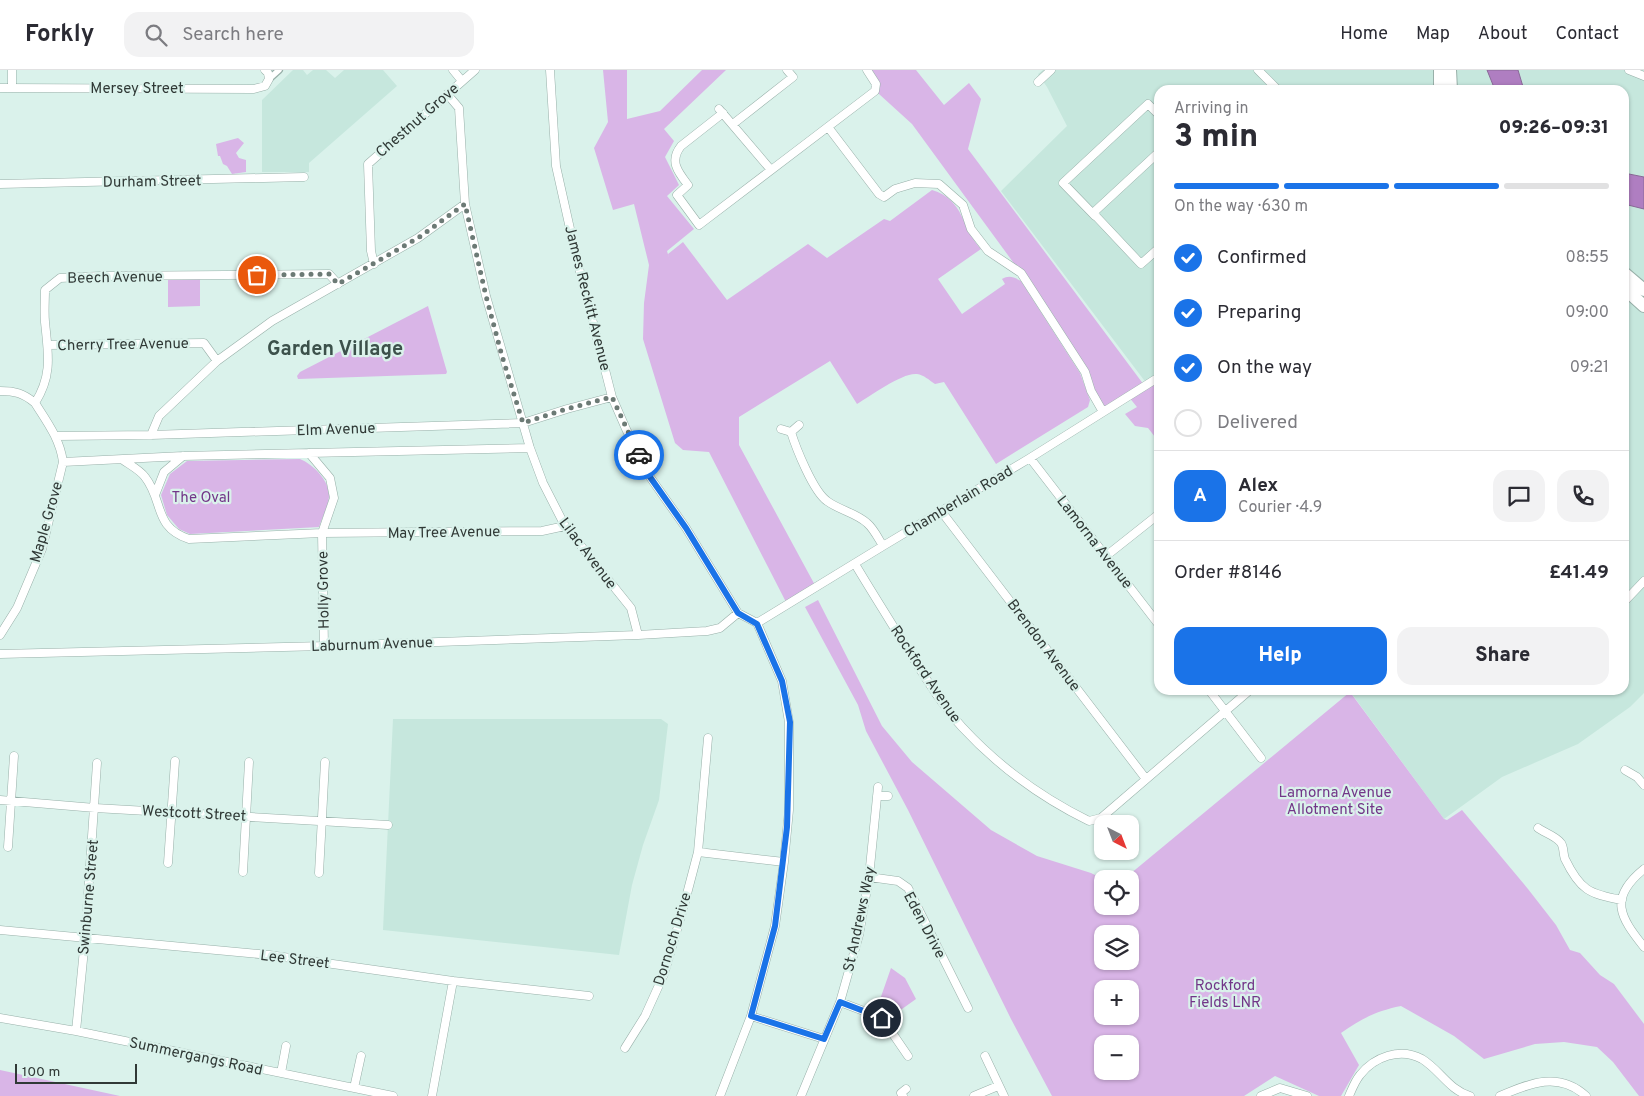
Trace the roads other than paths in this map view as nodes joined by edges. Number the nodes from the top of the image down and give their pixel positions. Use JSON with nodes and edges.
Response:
{"nodes":[{"id":1,"x":12,"y":70,"type":"edge"},
{"id":2,"x":279,"y":70,"type":"edge"},
{"id":3,"x":454,"y":70,"type":"edge"},
{"id":4,"x":475,"y":70,"type":"edge"},
{"id":5,"x":550,"y":70,"type":"edge"},
{"id":6,"x":787,"y":70,"type":"edge"},
{"id":7,"x":867,"y":70,"type":"edge"},
{"id":8,"x":1051,"y":70,"type":"edge"},
{"id":9,"x":1258,"y":70,"type":"edge"},
{"id":10,"x":1440,"y":70,"type":"edge"},
{"id":11,"x":1450,"y":70,"type":"edge"},
{"id":12,"x":1629,"y":70,"type":"edge"},
{"id":13,"x":267,"y":74,"type":"edge"},
{"id":14,"x":1644,"y":76,"type":"edge"},
{"id":15,"x":462,"y":81,"type":"junction"},
{"id":16,"x":1038,"y":82,"type":"dead end"},
{"id":17,"x":1273,"y":85,"type":"edge"},
{"id":18,"x":1440,"y":85,"type":"edge"},
{"id":19,"x":1451,"y":85,"type":"edge"},
{"id":20,"x":0,"y":88,"type":"edge"},
{"id":21,"x":12,"y":88,"type":"junction"},
{"id":22,"x":447,"y":94,"type":"junction"},
{"id":23,"x":1154,"y":110,"type":"edge"},
{"id":24,"x":733,"y":124,"type":"junction"},
{"id":25,"x":828,"y":127,"type":"junction"},
{"id":26,"x":1154,"y":157,"type":"edge"},
{"id":27,"x":771,"y":170,"type":"junction"},
{"id":28,"x":304,"y":177,"type":"dead end"},
{"id":29,"x":0,"y":184,"type":"edge"},
{"id":30,"x":465,"y":204,"type":"junction"},
{"id":31,"x":1095,"y":216,"type":"junction"},
{"id":32,"x":1154,"y":252,"type":"edge"},
{"id":33,"x":374,"y":264,"type":"junction"},
{"id":34,"x":1629,"y":277,"type":"edge"},
{"id":35,"x":338,"y":284,"type":"junction"},
{"id":36,"x":1644,"y":290,"type":"edge"},
{"id":37,"x":1629,"y":292,"type":"edge"},
{"id":38,"x":1644,"y":306,"type":"edge"},
{"id":39,"x":48,"y":345,"type":"junction"},
{"id":40,"x":217,"y":361,"type":"junction"},
{"id":41,"x":1154,"y":380,"type":"edge"},
{"id":42,"x":0,"y":390,"type":"edge"},
{"id":43,"x":612,"y":397,"type":"junction"},
{"id":44,"x":35,"y":403,"type":"junction"},
{"id":45,"x":1103,"y":412,"type":"junction"},
{"id":46,"x":523,"y":423,"type":"junction"},
{"id":47,"x":799,"y":425,"type":"dead end"},
{"id":48,"x":781,"y":429,"type":"dead end"},
{"id":49,"x":791,"y":432,"type":"junction"},
{"id":50,"x":151,"y":435,"type":"junction"},
{"id":51,"x":56,"y":436,"type":"junction"},
{"id":52,"x":530,"y":448,"type":"junction"},
{"id":53,"x":309,"y":453,"type":"junction"},
{"id":54,"x":183,"y":456,"type":"junction"},
{"id":55,"x":1030,"y":458,"type":"junction"},
{"id":56,"x":123,"y":460,"type":"junction"},
{"id":57,"x":63,"y":462,"type":"junction"},
{"id":58,"x":155,"y":495,"type":"junction"},
{"id":59,"x":941,"y":511,"type":"junction"},
{"id":60,"x":1154,"y":518,"type":"edge"},
{"id":61,"x":565,"y":526,"type":"junction"},
{"id":62,"x":322,"y":534,"type":"junction"},
{"id":63,"x":883,"y":546,"type":"junction"},
{"id":64,"x":1106,"y":556,"type":"junction"},
{"id":65,"x":855,"y":564,"type":"junction"},
{"id":66,"x":1644,"y":581,"type":"edge"},
{"id":67,"x":1629,"y":597,"type":"edge"},
{"id":68,"x":738,"y":613,"type":"junction"},
{"id":69,"x":1154,"y":618,"type":"edge"},
{"id":70,"x":757,"y":624,"type":"junction"},
{"id":71,"x":0,"y":635,"type":"edge"},
{"id":72,"x":638,"y":635,"type":"junction"},
{"id":73,"x":324,"y":646,"type":"junction"},
{"id":74,"x":0,"y":654,"type":"edge"},
{"id":75,"x":1213,"y":695,"type":"edge"},
{"id":76,"x":1244,"y":695,"type":"edge"},
{"id":77,"x":1226,"y":711,"type":"junction"},
{"id":78,"x":708,"y":738,"type":"dead end"},
{"id":79,"x":707,"y":746,"type":"junction"},
{"id":80,"x":716,"y":747,"type":"dead end"},
{"id":81,"x":14,"y":756,"type":"dead end"},
{"id":82,"x":1261,"y":758,"type":"dead end"},
{"id":83,"x":175,"y":761,"type":"dead end"},
{"id":84,"x":249,"y":762,"type":"dead end"},
{"id":85,"x":325,"y":762,"type":"dead end"},
{"id":86,"x":97,"y":763,"type":"dead end"},
{"id":87,"x":1625,"y":770,"type":"dead end"},
{"id":88,"x":1146,"y":779,"type":"junction"},
{"id":89,"x":1644,"y":785,"type":"edge"},
{"id":90,"x":888,"y":796,"type":"dead end"},
{"id":91,"x":0,"y":800,"type":"edge"},
{"id":92,"x":12,"y":801,"type":"junction"},
{"id":93,"x":96,"y":808,"type":"junction"},
{"id":94,"x":172,"y":812,"type":"junction"},
{"id":95,"x":247,"y":816,"type":"junction"},
{"id":96,"x":322,"y":821,"type":"junction"},
{"id":97,"x":388,"y":825,"type":"dead end"},
{"id":98,"x":1538,"y":828,"type":"dead end"},
{"id":99,"x":8,"y":847,"type":"dead end"},
{"id":100,"x":698,"y":852,"type":"junction"},
{"id":101,"x":784,"y":862,"type":"junction"},
{"id":102,"x":168,"y":863,"type":"dead end"},
{"id":103,"x":1644,"y":869,"type":"edge"},
{"id":104,"x":243,"y":872,"type":"dead end"},
{"id":105,"x":319,"y":873,"type":"dead end"},
{"id":106,"x":869,"y":877,"type":"junction"},
{"id":107,"x":1622,"y":900,"type":"junction"},
{"id":108,"x":0,"y":930,"type":"edge"},
{"id":109,"x":85,"y":939,"type":"junction"},
{"id":110,"x":1644,"y":948,"type":"edge"},
{"id":111,"x":453,"y":981,"type":"junction"},
{"id":112,"x":589,"y":996,"type":"dead end"},
{"id":113,"x":963,"y":998,"type":"junction"},
{"id":114,"x":840,"y":1002,"type":"junction"},
{"id":115,"x":956,"y":1004,"type":"dead end"},
{"id":116,"x":968,"y":1008,"type":"dead end"},
{"id":117,"x":751,"y":1016,"type":"junction"},
{"id":118,"x":0,"y":1018,"type":"edge"},
{"id":119,"x":76,"y":1031,"type":"junction"},
{"id":120,"x":824,"y":1039,"type":"junction"},
{"id":121,"x":286,"y":1046,"type":"dead end"},
{"id":122,"x":625,"y":1048,"type":"dead end"},
{"id":123,"x":361,"y":1056,"type":"dead end"},
{"id":124,"x":897,"y":1056,"type":"dead end"},
{"id":125,"x":985,"y":1056,"type":"dead end"},
{"id":126,"x":281,"y":1073,"type":"junction"},
{"id":127,"x":998,"y":1086,"type":"junction"},
{"id":128,"x":354,"y":1088,"type":"junction"},
{"id":129,"x":392,"y":1096,"type":"edge"},
{"id":130,"x":432,"y":1096,"type":"edge"},
{"id":131,"x":720,"y":1096,"type":"edge"},
{"id":132,"x":801,"y":1096,"type":"edge"},
{"id":133,"x":974,"y":1096,"type":"edge"},
{"id":134,"x":1004,"y":1096,"type":"edge"},
{"id":135,"x":1261,"y":1096,"type":"edge"},
{"id":136,"x":1307,"y":1096,"type":"edge"},
{"id":137,"x":1349,"y":1096,"type":"edge"},
{"id":138,"x":1470,"y":1096,"type":"edge"},
{"id":139,"x":1500,"y":1096,"type":"edge"},
{"id":140,"x":1586,"y":1096,"type":"edge"}],
"edges":[{"from":1,"to":21,"type":"street"},
{"from":2,"to":13,"type":"street","name":"Mersey Street"},
{"from":3,"to":15,"type":"street"},
{"from":4,"to":15,"type":"street","name":"Chestnut Grove"},
{"from":5,"to":43,"type":"street","name":"James Reckitt Avenue"},
{"from":6,"to":24,"type":"street"},
{"from":7,"to":25,"type":"street"},
{"from":8,"to":16,"type":"street"},
{"from":9,"to":17,"type":"street"},
{"from":10,"to":18,"type":"highway"},
{"from":11,"to":19,"type":"highway"},
{"from":12,"to":14,"type":"street"},
{"from":13,"to":21,"type":"street","name":"Mersey Street"},
{"from":15,"to":22,"type":"street","name":"Chestnut Grove"},
{"from":20,"to":21,"type":"street","name":"Mersey Street"},
{"from":22,"to":30,"type":"street","name":"Lilac Avenue"},
{"from":22,"to":33,"type":"street","name":"Chestnut Grove"},
{"from":23,"to":31,"type":"street"},
{"from":24,"to":27,"type":"street"},
{"from":24,"to":27,"type":"street"},
{"from":25,"to":27,"type":"street"},
{"from":25,"to":45,"type":"street"},
{"from":26,"to":31,"type":"street"},
{"from":28,"to":29,"type":"street","name":"Durham Street"},
{"from":30,"to":33,"type":"street"},
{"from":30,"to":46,"type":"street","name":"Lilac Avenue"},
{"from":31,"to":32,"type":"street"},
{"from":33,"to":35,"type":"street"},
{"from":34,"to":36,"type":"highway"},
{"from":35,"to":39,"type":"street","name":"Beech Avenue"},
{"from":35,"to":40,"type":"street"},
{"from":37,"to":38,"type":"highway"},
{"from":39,"to":40,"type":"street","name":"Cherry Tree Avenue"},
{"from":39,"to":44,"type":"street","name":"Beech Avenue"},
{"from":40,"to":50,"type":"street"},
{"from":41,"to":45,"type":"street","name":"Chamberlain Road"},
{"from":42,"to":44,"type":"street"},
{"from":43,"to":46,"type":"street","name":"Elm Avenue"},
{"from":43,"to":68,"type":"street","name":"James Reckitt Avenue"},
{"from":44,"to":51,"type":"street"},
{"from":45,"to":55,"type":"street","name":"Chamberlain Road"},
{"from":46,"to":50,"type":"street","name":"Elm Avenue"},
{"from":46,"to":52,"type":"street","name":"Lilac Avenue"},
{"from":47,"to":49,"type":"street"},
{"from":48,"to":49,"type":"street"},
{"from":49,"to":63,"type":"street"},
{"from":50,"to":51,"type":"street","name":"Elm Avenue"},
{"from":51,"to":57,"type":"street"},
{"from":52,"to":53,"type":"street","name":"Elm Avenue"},
{"from":52,"to":61,"type":"street","name":"Lilac Avenue"},
{"from":53,"to":54,"type":"street","name":"Elm Avenue"},
{"from":53,"to":62,"type":"street"},
{"from":54,"to":56,"type":"street","name":"Elm Avenue"},
{"from":54,"to":58,"type":"street"},
{"from":55,"to":59,"type":"street","name":"Chamberlain Road"},
{"from":55,"to":64,"type":"street","name":"Lamorna Avenue"},
{"from":56,"to":57,"type":"street","name":"Elm Avenue"},
{"from":56,"to":58,"type":"street"},
{"from":57,"to":71,"type":"street","name":"Maple Grove"},
{"from":58,"to":62,"type":"street"},
{"from":59,"to":63,"type":"street","name":"Chamberlain Road"},
{"from":59,"to":88,"type":"street","name":"Brendon Avenue"},
{"from":60,"to":64,"type":"street"},
{"from":61,"to":62,"type":"street","name":"May Tree Avenue"},
{"from":61,"to":72,"type":"street","name":"Lilac Avenue"},
{"from":62,"to":73,"type":"street","name":"Holly Grove"},
{"from":63,"to":65,"type":"street","name":"Chamberlain Road"},
{"from":64,"to":69,"type":"street","name":"Lamorna Avenue"},
{"from":65,"to":70,"type":"street","name":"Chamberlain Road"},
{"from":65,"to":88,"type":"street","name":"Rockford Avenue"},
{"from":66,"to":67,"type":"street"},
{"from":68,"to":70,"type":"street","name":"James Reckitt Avenue"},
{"from":68,"to":72,"type":"street","name":"Laburnum Avenue"},
{"from":70,"to":101,"type":"street"},
{"from":72,"to":73,"type":"street","name":"Laburnum Avenue"},
{"from":73,"to":74,"type":"street","name":"Laburnum Avenue"},
{"from":75,"to":77,"type":"street"},
{"from":76,"to":77,"type":"street","name":"Rockford Avenue"},
{"from":77,"to":82,"type":"street"},
{"from":77,"to":88,"type":"street","name":"Rockford Avenue"},
{"from":78,"to":79,"type":"street","name":"Dornoch Drive"},
{"from":79,"to":80,"type":"street"},
{"from":79,"to":100,"type":"street","name":"Dornoch Drive"},
{"from":81,"to":92,"type":"street"},
{"from":83,"to":94,"type":"street"},
{"from":84,"to":95,"type":"street"},
{"from":85,"to":96,"type":"street"},
{"from":86,"to":93,"type":"street","name":"Swinburne Street"},
{"from":87,"to":89,"type":"street"},
{"from":90,"to":106,"type":"street","name":"St Andrews Way"},
{"from":91,"to":92,"type":"street","name":"Westcott Street"},
{"from":92,"to":93,"type":"street","name":"Westcott Street"},
{"from":92,"to":99,"type":"street"},
{"from":93,"to":94,"type":"street","name":"Westcott Street"},
{"from":93,"to":109,"type":"street","name":"Swinburne Street"},
{"from":94,"to":95,"type":"street","name":"Westcott Street"},
{"from":94,"to":102,"type":"street"},
{"from":95,"to":96,"type":"street","name":"Westcott Street"},
{"from":95,"to":104,"type":"street"},
{"from":96,"to":97,"type":"street","name":"Westcott Street"},
{"from":96,"to":105,"type":"street"},
{"from":98,"to":107,"type":"street"},
{"from":100,"to":101,"type":"street"},
{"from":100,"to":122,"type":"street","name":"Dornoch Drive"},
{"from":101,"to":117,"type":"street"},
{"from":103,"to":107,"type":"street"},
{"from":106,"to":113,"type":"street","name":"Eden Drive"},
{"from":106,"to":114,"type":"street","name":"St Andrews Way"},
{"from":107,"to":110,"type":"street"},
{"from":108,"to":109,"type":"street","name":"Lee Street"},
{"from":109,"to":111,"type":"street","name":"Lee Street"},
{"from":109,"to":119,"type":"street","name":"Swinburne Street"},
{"from":111,"to":112,"type":"street","name":"Lee Street"},
{"from":111,"to":130,"type":"street"},
{"from":113,"to":115,"type":"street"},
{"from":113,"to":116,"type":"street","name":"Eden Drive"},
{"from":114,"to":120,"type":"street","name":"St Andrews Way"},
{"from":114,"to":124,"type":"street"},
{"from":117,"to":120,"type":"street"},
{"from":117,"to":131,"type":"street"},
{"from":118,"to":119,"type":"street","name":"Summergangs Road"},
{"from":119,"to":126,"type":"street","name":"Summergangs Road"},
{"from":120,"to":132,"type":"street","name":"St Andrews Way"},
{"from":121,"to":126,"type":"street"},
{"from":123,"to":128,"type":"street"},
{"from":125,"to":127,"type":"street"},
{"from":126,"to":128,"type":"street","name":"Summergangs Road"},
{"from":127,"to":133,"type":"street"},
{"from":127,"to":134,"type":"street"},
{"from":128,"to":129,"type":"street","name":"Summergangs Road"},
{"from":135,"to":136,"type":"street"},
{"from":137,"to":138,"type":"street"},
{"from":139,"to":140,"type":"street"}]}
